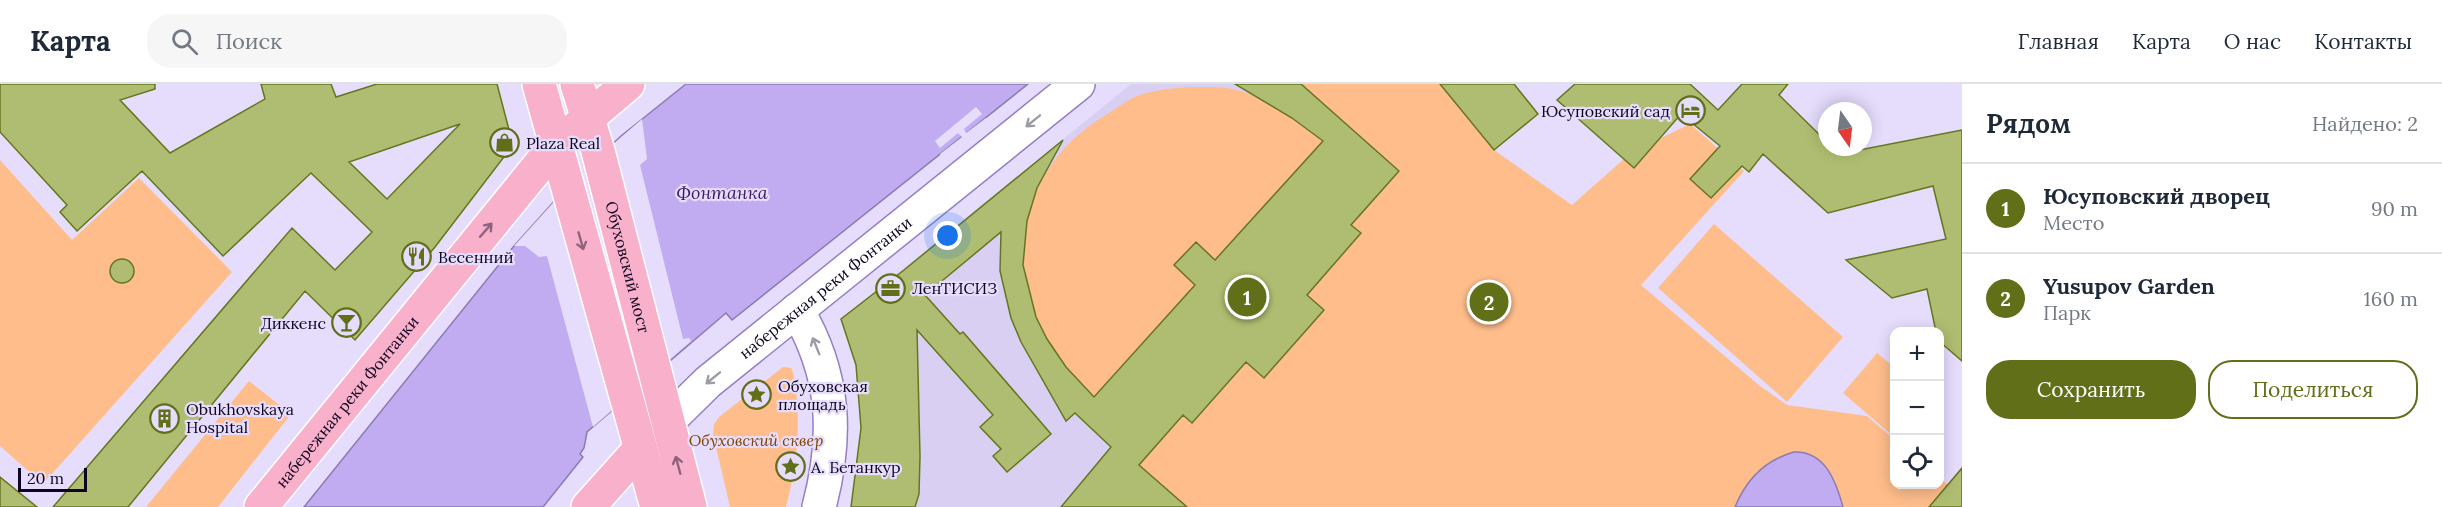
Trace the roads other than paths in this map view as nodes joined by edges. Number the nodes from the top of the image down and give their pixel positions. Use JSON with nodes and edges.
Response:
{"nodes":[{"id":1,"x":538,"y":84,"type":"edge"},
{"id":2,"x":577,"y":84,"type":"edge"},
{"id":3,"x":628,"y":84,"type":"edge"},
{"id":4,"x":1078,"y":84,"type":"edge"},
{"id":5,"x":586,"y":118,"type":"junction"},
{"id":6,"x":555,"y":146,"type":"junction"},
{"id":7,"x":797,"y":310,"type":"junction"},
{"id":8,"x":667,"y":422,"type":"junction"},
{"id":9,"x":640,"y":448,"type":"junction"},
{"id":10,"x":261,"y":507,"type":"edge"},
{"id":11,"x":588,"y":507,"type":"edge"},
{"id":12,"x":657,"y":507,"type":"edge"},
{"id":13,"x":690,"y":507,"type":"edge"},
{"id":14,"x":819,"y":507,"type":"edge"}],
"edges":[{"from":1,"to":6,"type":"main road"},
{"from":2,"to":5,"type":"main road","name":"Обуховский мост"},
{"from":3,"to":5,"type":"main road","name":"набережная реки Фонтанки"},
{"from":4,"to":7,"type":"street","name":"набережная реки Фонтанки","one_way":true},
{"from":5,"to":6,"type":"main road","name":"набережная реки Фонтанки"},
{"from":5,"to":8,"type":"main road","name":"Обуховский мост"},
{"from":6,"to":9,"type":"main road","one_way":true},
{"from":10,"to":6,"type":"main road","name":"набережная реки Фонтанки","one_way":true},
{"from":7,"to":8,"type":"street","name":"набережная реки Фонтанки","one_way":true},
{"from":14,"to":7,"type":"street","one_way":true},
{"from":8,"to":9,"type":"street","name":"набережная реки Фонтанки"},
{"from":13,"to":8,"type":"main road","name":"Обуховский мост","one_way":true},
{"from":9,"to":11,"type":"main road","name":"набережная реки Фонтанки"},
{"from":9,"to":12,"type":"main road"}]}
